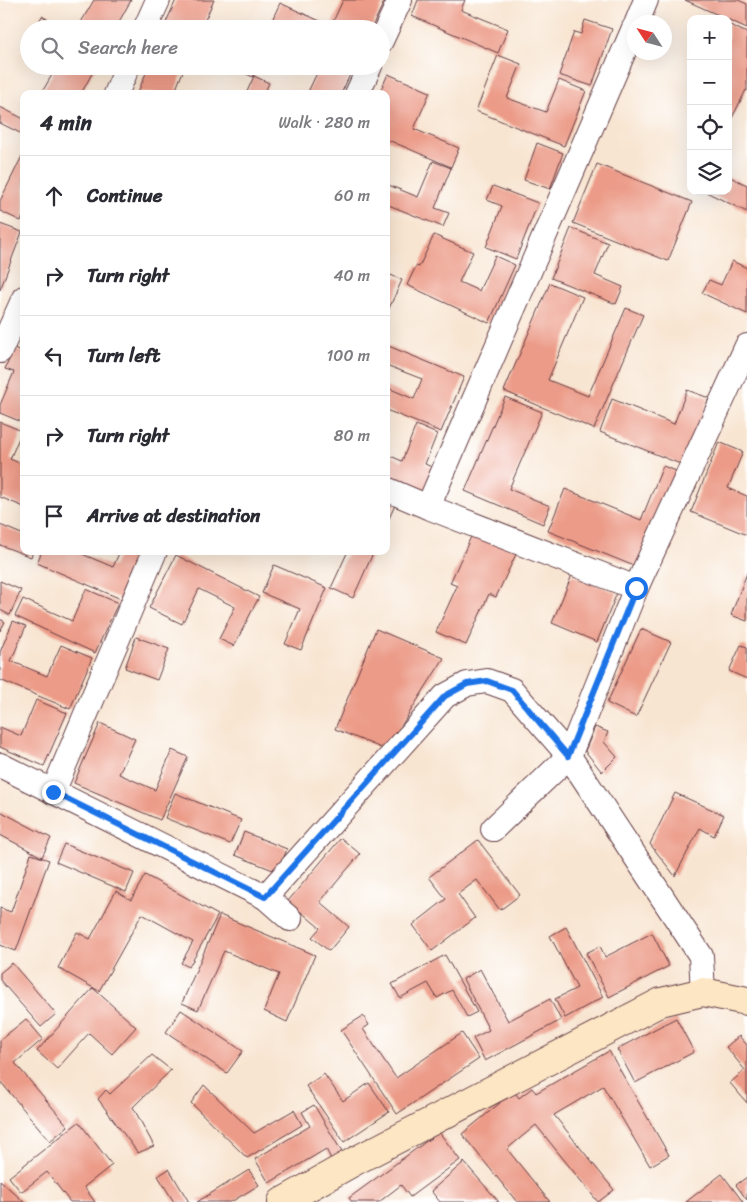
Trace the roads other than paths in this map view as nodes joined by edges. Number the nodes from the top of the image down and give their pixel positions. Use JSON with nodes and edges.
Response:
{"nodes":[{"id":1,"x":158,"y":0,"type":"edge"},
{"id":2,"x":400,"y":0,"type":"edge"},
{"id":3,"x":646,"y":0,"type":"edge"},
{"id":4,"x":640,"y":15,"type":"edge"},
{"id":5,"x":149,"y":20,"type":"edge"},
{"id":6,"x":390,"y":22,"type":"edge"},
{"id":7,"x":627,"y":44,"type":"edge"},
{"id":8,"x":124,"y":75,"type":"edge"},
{"id":9,"x":366,"y":75,"type":"edge"},
{"id":10,"x":118,"y":90,"type":"edge"},
{"id":11,"x":360,"y":90,"type":"edge"},
{"id":12,"x":19,"y":323,"type":"edge"},
{"id":13,"x":747,"y":346,"type":"edge"},
{"id":14,"x":0,"y":351,"type":"edge"},
{"id":15,"x":390,"y":490,"type":"edge"},
{"id":16,"x":428,"y":507,"type":"junction"},
{"id":17,"x":153,"y":555,"type":"edge"},
{"id":18,"x":636,"y":588,"type":"junction"},
{"id":19,"x":568,"y":756,"type":"junction"},
{"id":20,"x":0,"y":765,"type":"edge"},
{"id":21,"x":53,"y":792,"type":"junction"},
{"id":22,"x":493,"y":830,"type":"dead end"},
{"id":23,"x":265,"y":897,"type":"junction"},
{"id":24,"x":290,"y":919,"type":"dead end"},
{"id":25,"x":703,"y":992,"type":"junction"},
{"id":26,"x":747,"y":1001,"type":"edge"},
{"id":27,"x":282,"y":1202,"type":"edge"}],
"edges":[{"from":1,"to":5,"type":"street"},
{"from":2,"to":6,"type":"street"},
{"from":3,"to":4,"type":"street"},
{"from":7,"to":16,"type":"street"},
{"from":8,"to":10,"type":"street"},
{"from":9,"to":11,"type":"street"},
{"from":12,"to":14,"type":"street"},
{"from":13,"to":18,"type":"street"},
{"from":15,"to":16,"type":"street"},
{"from":16,"to":18,"type":"street"},
{"from":17,"to":21,"type":"street"},
{"from":18,"to":19,"type":"street"},
{"from":19,"to":22,"type":"street"},
{"from":19,"to":23,"type":"street"},
{"from":19,"to":25,"type":"street"},
{"from":20,"to":21,"type":"street"},
{"from":21,"to":23,"type":"street"},
{"from":23,"to":24,"type":"street"},
{"from":25,"to":26,"type":"street"},
{"from":25,"to":27,"type":"street"}]}
